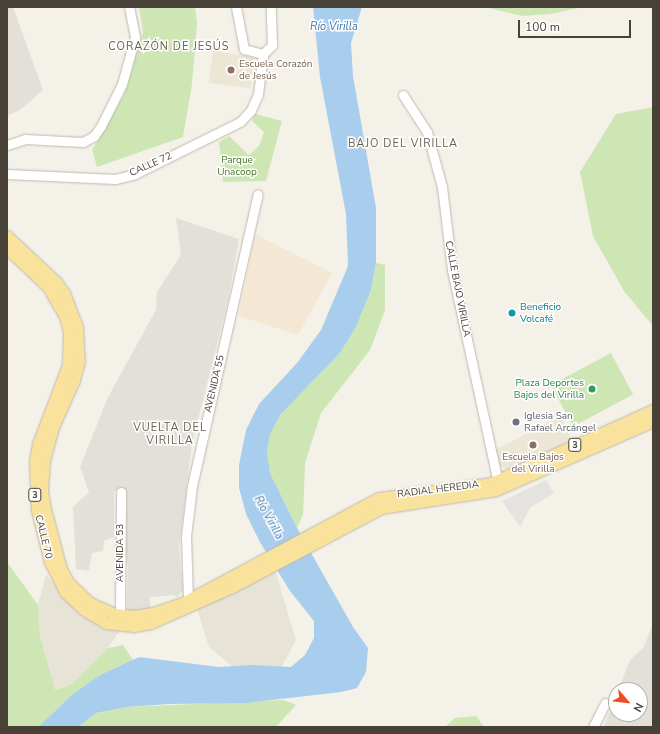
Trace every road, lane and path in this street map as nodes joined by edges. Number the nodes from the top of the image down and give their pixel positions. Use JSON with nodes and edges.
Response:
{"nodes":[{"id":1,"x":129,"y":7,"type":"edge"},
{"id":2,"x":236,"y":7,"type":"edge"},
{"id":3,"x":271,"y":7,"type":"edge"},
{"id":4,"x":263,"y":54,"type":"junction"},
{"id":5,"x":403,"y":94,"type":"dead end"},
{"id":6,"x":7,"y":145,"type":"edge"},
{"id":7,"x":7,"y":174,"type":"edge"},
{"id":8,"x":258,"y":194,"type":"dead end"},
{"id":9,"x":7,"y":236,"type":"edge"},
{"id":10,"x":7,"y":248,"type":"edge"},
{"id":11,"x":653,"y":410,"type":"edge"},
{"id":12,"x":653,"y":421,"type":"edge"},
{"id":13,"x":498,"y":485,"type":"junction"},
{"id":14,"x":122,"y":492,"type":"dead end"},
{"id":15,"x":229,"y":583,"type":"junction"},
{"id":16,"x":188,"y":599,"type":"junction"},
{"id":17,"x":120,"y":615,"type":"junction"},
{"id":18,"x":605,"y":702,"type":"dead end"},
{"id":19,"x":593,"y":727,"type":"edge"}],
"edges":[{"from":1,"to":6,"type":"street"},
{"from":2,"to":4,"type":"street"},
{"from":3,"to":4,"type":"street"},
{"from":4,"to":7,"type":"street","name":"CALLE 72"},
{"from":5,"to":13,"type":"street","name":"CALLE BAJO VIRILLA"},
{"from":8,"to":16,"type":"street","name":"AVENIDA 55"},
{"from":9,"to":17,"type":"main road","name":"CALLE 70","number":"3"},
{"from":10,"to":15,"type":"main road","name":"CALLE 70","number":"3"},
{"from":11,"to":13,"type":"main road","name":"RADIAL HEREDIA","number":"3"},
{"from":12,"to":13,"type":"main road","name":"RADIAL HEREDIA","number":"3"},
{"from":13,"to":15,"type":"main road","name":"RADIAL HEREDIA","number":"3"},
{"from":14,"to":17,"type":"street","name":"AVENIDA 53"},
{"from":15,"to":16,"type":"main road","name":"CALLE 70","number":"3"},
{"from":16,"to":17,"type":"main road","name":"CALLE 70","number":"3"},
{"from":18,"to":19,"type":"street"}]}
